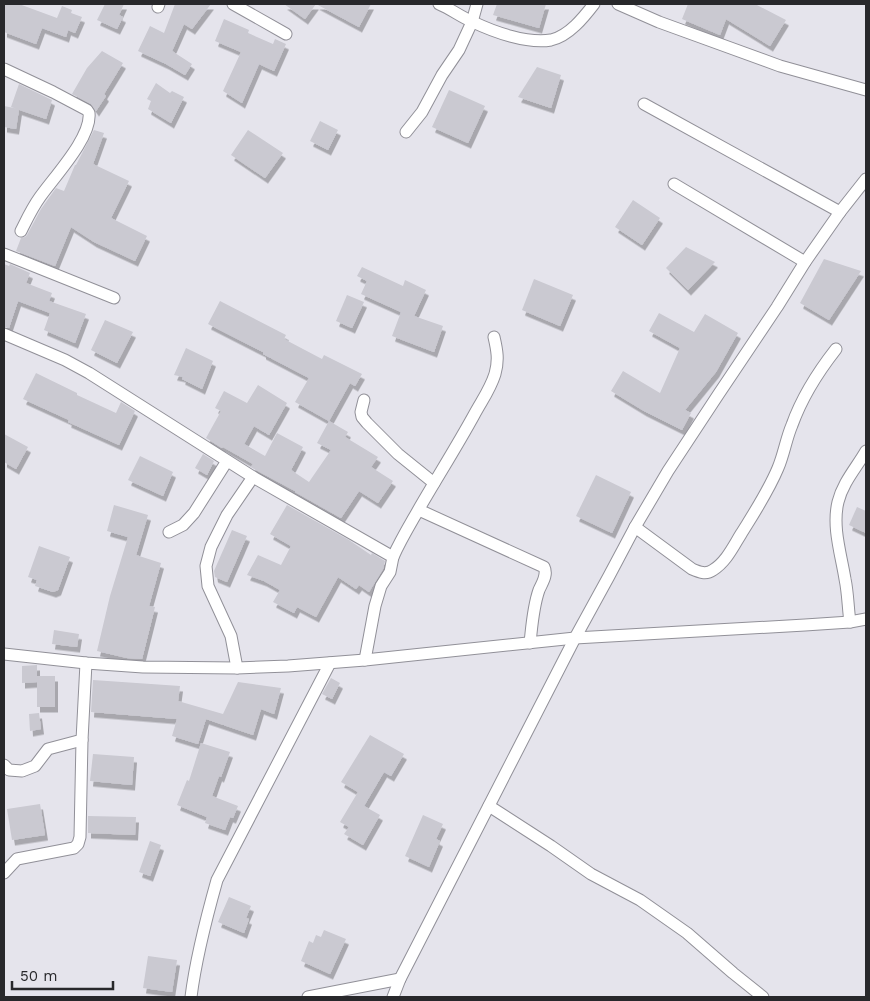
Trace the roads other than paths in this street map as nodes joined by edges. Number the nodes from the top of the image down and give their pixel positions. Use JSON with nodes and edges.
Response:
{"nodes":[{"id":1,"x":233,"y":4,"type":"edge"},
{"id":2,"x":439,"y":4,"type":"edge"},
{"id":3,"x":477,"y":4,"type":"edge"},
{"id":4,"x":594,"y":4,"type":"edge"},
{"id":5,"x":618,"y":4,"type":"edge"},
{"id":6,"x":472,"y":22,"type":"junction"},
{"id":7,"x":286,"y":34,"type":"dead end"},
{"id":8,"x":4,"y":69,"type":"edge"},
{"id":9,"x":866,"y":90,"type":"edge"},
{"id":10,"x":644,"y":104,"type":"dead end"},
{"id":11,"x":406,"y":132,"type":"dead end"},
{"id":12,"x":866,"y":179,"type":"edge"},
{"id":13,"x":674,"y":184,"type":"dead end"},
{"id":14,"x":840,"y":212,"type":"junction"},
{"id":15,"x":21,"y":231,"type":"dead end"},
{"id":16,"x":4,"y":254,"type":"edge"},
{"id":17,"x":805,"y":262,"type":"junction"},
{"id":18,"x":114,"y":298,"type":"dead end"},
{"id":19,"x":4,"y":334,"type":"edge"},
{"id":20,"x":494,"y":337,"type":"dead end"},
{"id":21,"x":836,"y":349,"type":"dead end"},
{"id":22,"x":364,"y":400,"type":"dead end"},
{"id":23,"x":866,"y":451,"type":"edge"},
{"id":24,"x":227,"y":461,"type":"junction"},
{"id":25,"x":253,"y":477,"type":"junction"},
{"id":26,"x":434,"y":482,"type":"junction"},
{"id":27,"x":419,"y":510,"type":"junction"},
{"id":28,"x":635,"y":527,"type":"junction"},
{"id":29,"x":169,"y":532,"type":"dead end"},
{"id":30,"x":393,"y":557,"type":"junction"},
{"id":31,"x":866,"y":619,"type":"edge"},
{"id":32,"x":850,"y":622,"type":"junction"},
{"id":33,"x":575,"y":638,"type":"junction"},
{"id":34,"x":530,"y":643,"type":"junction"},
{"id":35,"x":4,"y":654,"type":"edge"},
{"id":36,"x":365,"y":660,"type":"junction"},
{"id":37,"x":86,"y":663,"type":"junction"},
{"id":38,"x":330,"y":663,"type":"junction"},
{"id":39,"x":237,"y":668,"type":"junction"},
{"id":40,"x":82,"y":740,"type":"junction"},
{"id":41,"x":4,"y":764,"type":"edge"},
{"id":42,"x":489,"y":806,"type":"junction"},
{"id":43,"x":4,"y":873,"type":"edge"},
{"id":44,"x":400,"y":978,"type":"junction"},
{"id":45,"x":190,"y":997,"type":"edge"},
{"id":46,"x":308,"y":997,"type":"edge"},
{"id":47,"x":393,"y":997,"type":"edge"},
{"id":48,"x":763,"y":997,"type":"edge"}],
"edges":[{"from":1,"to":7,"type":"street"},
{"from":2,"to":6,"type":"street"},
{"from":3,"to":6,"type":"street"},
{"from":4,"to":6,"type":"street"},
{"from":5,"to":9,"type":"street"},
{"from":6,"to":11,"type":"street"},
{"from":8,"to":15,"type":"street"},
{"from":10,"to":14,"type":"street"},
{"from":12,"to":14,"type":"street"},
{"from":13,"to":17,"type":"street"},
{"from":14,"to":17,"type":"street"},
{"from":16,"to":18,"type":"street"},
{"from":17,"to":28,"type":"street"},
{"from":19,"to":24,"type":"street"},
{"from":20,"to":26,"type":"street"},
{"from":21,"to":28,"type":"street"},
{"from":22,"to":26,"type":"street"},
{"from":23,"to":32,"type":"street"},
{"from":24,"to":25,"type":"street"},
{"from":24,"to":29,"type":"street"},
{"from":25,"to":30,"type":"street"},
{"from":25,"to":39,"type":"street"},
{"from":26,"to":27,"type":"street"},
{"from":27,"to":30,"type":"street"},
{"from":27,"to":34,"type":"street"},
{"from":28,"to":33,"type":"street"},
{"from":30,"to":36,"type":"street"},
{"from":31,"to":32,"type":"street"},
{"from":32,"to":33,"type":"street"},
{"from":33,"to":34,"type":"street"},
{"from":33,"to":42,"type":"street"},
{"from":34,"to":36,"type":"street"},
{"from":35,"to":37,"type":"street"},
{"from":36,"to":38,"type":"street"},
{"from":37,"to":39,"type":"street"},
{"from":37,"to":40,"type":"street"},
{"from":38,"to":39,"type":"street"},
{"from":38,"to":45,"type":"street"},
{"from":40,"to":41,"type":"street"},
{"from":40,"to":43,"type":"street"},
{"from":42,"to":44,"type":"street"},
{"from":42,"to":48,"type":"street"},
{"from":44,"to":46,"type":"street"},
{"from":44,"to":47,"type":"street"}]}
